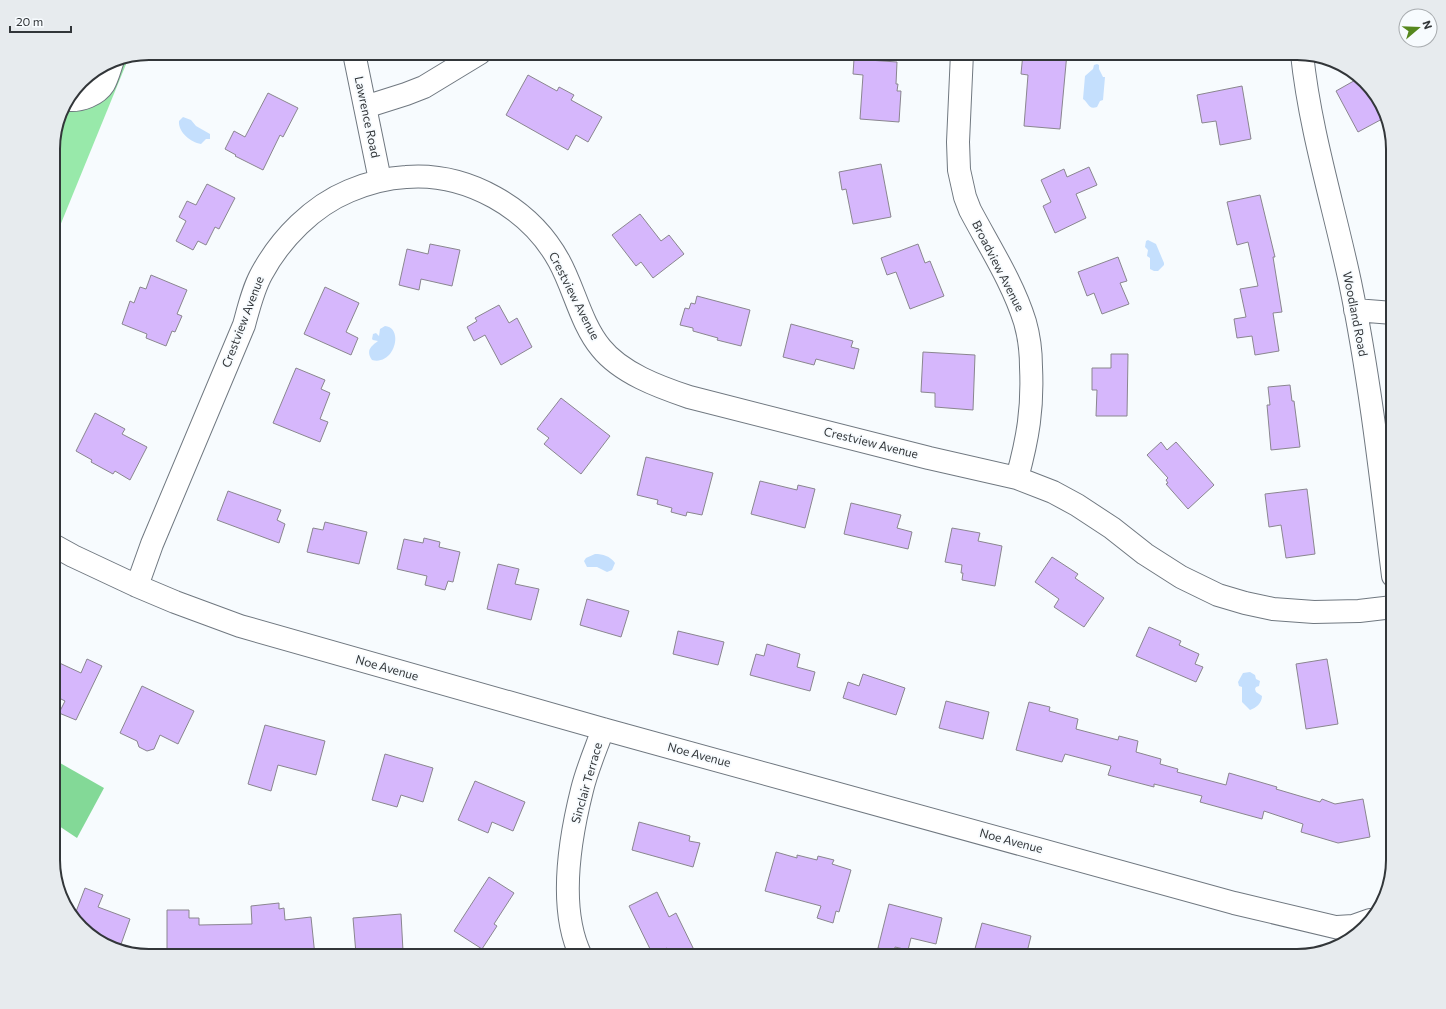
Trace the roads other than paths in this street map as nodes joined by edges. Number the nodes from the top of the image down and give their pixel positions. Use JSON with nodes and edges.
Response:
{"nodes":[{"id":1,"x":355,"y":60,"type":"edge"},
{"id":2,"x":468,"y":60,"type":"edge"},
{"id":3,"x":962,"y":60,"type":"edge"},
{"id":4,"x":1303,"y":60,"type":"edge"},
{"id":5,"x":110,"y":69,"type":"edge"},
{"id":6,"x":74,"y":101,"type":"edge"},
{"id":7,"x":365,"y":107,"type":"junction"},
{"id":8,"x":380,"y":180,"type":"junction"},
{"id":9,"x":1355,"y":310,"type":"junction"},
{"id":10,"x":1386,"y":312,"type":"edge"},
{"id":11,"x":1017,"y":478,"type":"junction"},
{"id":12,"x":1386,"y":521,"type":"edge"},
{"id":13,"x":60,"y":549,"type":"edge"},
{"id":14,"x":137,"y":586,"type":"junction"},
{"id":15,"x":1386,"y":608,"type":"edge"},
{"id":16,"x":603,"y":729,"type":"junction"},
{"id":17,"x":1359,"y":924,"type":"edge"},
{"id":18,"x":1346,"y":930,"type":"edge"},
{"id":19,"x":579,"y":949,"type":"edge"}],
"edges":[{"from":1,"to":7,"type":"street","name":"Lawrence Road"},
{"from":2,"to":7,"type":"street"},
{"from":3,"to":11,"type":"street","name":"Broadview Avenue"},
{"from":4,"to":9,"type":"street","name":"Woodland Road"},
{"from":5,"to":6,"type":"street"},
{"from":7,"to":8,"type":"street","name":"Lawrence Road"},
{"from":8,"to":11,"type":"street","name":"Crestview Avenue"},
{"from":8,"to":14,"type":"street","name":"Crestview Avenue"},
{"from":9,"to":10,"type":"street"},
{"from":9,"to":12,"type":"street","name":"Woodland Road"},
{"from":11,"to":15,"type":"street","name":"Crestview Avenue"},
{"from":13,"to":14,"type":"street","name":"Noe Avenue"},
{"from":14,"to":16,"type":"street","name":"Noe Avenue"},
{"from":16,"to":18,"type":"street","name":"Noe Avenue"},
{"from":16,"to":19,"type":"street","name":"Sinclair Terrace"},
{"from":17,"to":18,"type":"street"}]}
